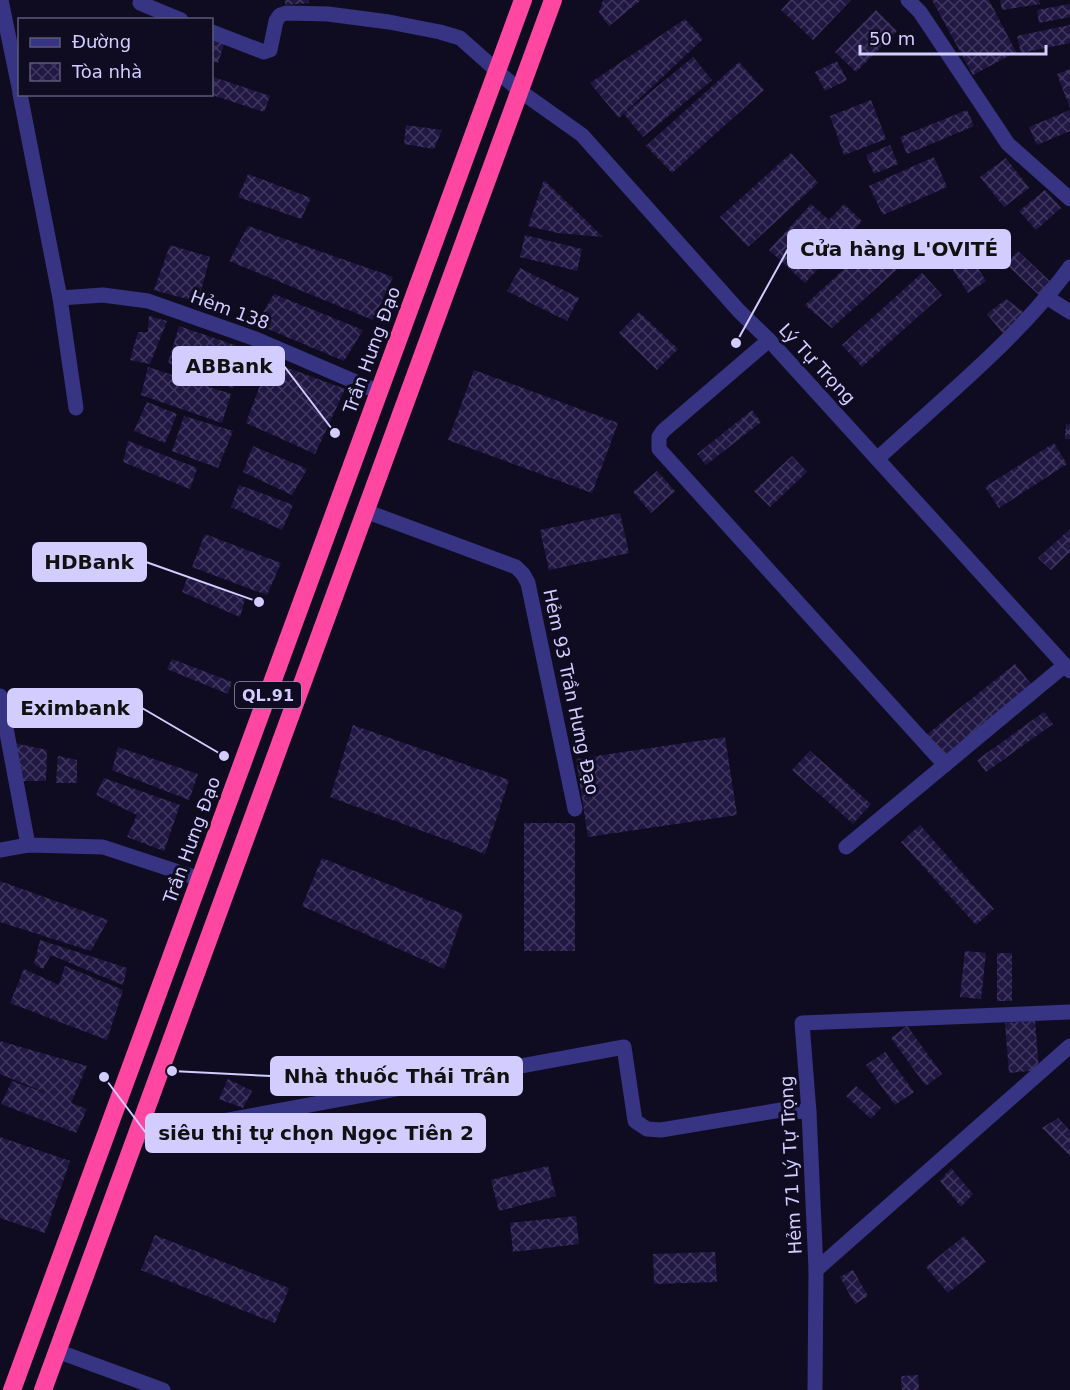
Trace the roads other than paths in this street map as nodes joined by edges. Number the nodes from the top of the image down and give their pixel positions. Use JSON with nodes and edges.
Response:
{"nodes":[{"id":1,"x":1,"y":0,"type":"edge"},
{"id":2,"x":523,"y":0,"type":"edge"},
{"id":3,"x":553,"y":0,"type":"edge"},
{"id":4,"x":908,"y":0,"type":"edge"},
{"id":5,"x":140,"y":2,"type":"edge"},
{"id":6,"x":142,"y":18,"type":"edge"},
{"id":7,"x":176,"y":18,"type":"edge"},
{"id":8,"x":213,"y":32,"type":"edge"},
{"id":9,"x":497,"y":72,"type":"junction"},
{"id":10,"x":18,"y":83,"type":"edge"},
{"id":11,"x":520,"y":91,"type":"junction"},
{"id":12,"x":21,"y":96,"type":"edge"},
{"id":13,"x":1070,"y":199,"type":"edge"},
{"id":14,"x":1070,"y":267,"type":"edge"},
{"id":15,"x":60,"y":298,"type":"junction"},
{"id":16,"x":1048,"y":298,"type":"junction"},
{"id":17,"x":1070,"y":312,"type":"edge"},
{"id":18,"x":769,"y":340,"type":"junction"},
{"id":19,"x":379,"y":392,"type":"junction"},
{"id":20,"x":76,"y":408,"type":"dead end"},
{"id":21,"x":877,"y":459,"type":"junction"},
{"id":22,"x":365,"y":511,"type":"junction"},
{"id":23,"x":1067,"y":668,"type":"edge"},
{"id":24,"x":0,"y":696,"type":"edge"},
{"id":25,"x":945,"y":765,"type":"junction"},
{"id":26,"x":575,"y":809,"type":"dead end"},
{"id":27,"x":28,"y":845,"type":"junction"},
{"id":28,"x":846,"y":848,"type":"dead end"},
{"id":29,"x":0,"y":850,"type":"edge"},
{"id":30,"x":200,"y":879,"type":"junction"},
{"id":31,"x":1070,"y":1012,"type":"edge"},
{"id":32,"x":1070,"y":1046,"type":"edge"},
{"id":33,"x":809,"y":1112,"type":"junction"},
{"id":34,"x":136,"y":1137,"type":"junction"},
{"id":35,"x":816,"y":1270,"type":"junction"},
{"id":36,"x":57,"y":1351,"type":"junction"},
{"id":37,"x":12,"y":1390,"type":"edge"},
{"id":38,"x":43,"y":1390,"type":"edge"},
{"id":39,"x":163,"y":1390,"type":"edge"},
{"id":40,"x":815,"y":1390,"type":"edge"}],
"edges":[{"from":1,"to":10,"type":"street"},
{"from":2,"to":9,"type":"highway","name":"Trần Hưng Đạo","number":"QL.91"},
{"from":3,"to":11,"type":"highway","number":"QL.91"},
{"from":4,"to":13,"type":"street"},
{"from":5,"to":6,"type":"street"},
{"from":5,"to":7,"type":"street"},
{"from":8,"to":9,"type":"street","name":"Lý Tự Trọng"},
{"from":9,"to":11,"type":"street","name":"Lý Tự Trọng"},
{"from":9,"to":19,"type":"highway","name":"Trần Hưng Đạo","number":"QL.91"},
{"from":11,"to":18,"type":"street","name":"Lý Tự Trọng"},
{"from":11,"to":22,"type":"highway","number":"QL.91"},
{"from":12,"to":15,"type":"street"},
{"from":14,"to":16,"type":"street"},
{"from":15,"to":19,"type":"street","name":"Hẻm 138"},
{"from":15,"to":20,"type":"street"},
{"from":16,"to":17,"type":"street"},
{"from":16,"to":21,"type":"street"},
{"from":18,"to":21,"type":"street","name":"Lý Tự Trọng"},
{"from":18,"to":25,"type":"street"},
{"from":19,"to":30,"type":"highway","name":"Trần Hưng Đạo","number":"QL.91"},
{"from":21,"to":23,"type":"street","name":"Lý Tự Trọng"},
{"from":22,"to":26,"type":"street","name":"Hẻm 93 Trần Hưng Đạo"},
{"from":22,"to":34,"type":"highway","number":"QL.91"},
{"from":23,"to":25,"type":"street"},
{"from":24,"to":27,"type":"street"},
{"from":25,"to":28,"type":"street"},
{"from":27,"to":29,"type":"street"},
{"from":27,"to":30,"type":"street"},
{"from":30,"to":37,"type":"highway","name":"Trần Hưng Đạo","number":"QL.91"},
{"from":31,"to":33,"type":"street","name":"Hẻm 71 Lý Tự Trọng"},
{"from":32,"to":35,"type":"street","name":"Hẻm 71 Lý Tự Trọng"},
{"from":33,"to":34,"type":"street"},
{"from":33,"to":35,"type":"street","name":"Hẻm 71 Lý Tự Trọng"},
{"from":34,"to":36,"type":"highway","number":"QL.91"},
{"from":35,"to":40,"type":"street"},
{"from":36,"to":38,"type":"highway","number":"QL.91"},
{"from":36,"to":39,"type":"street"}]}
